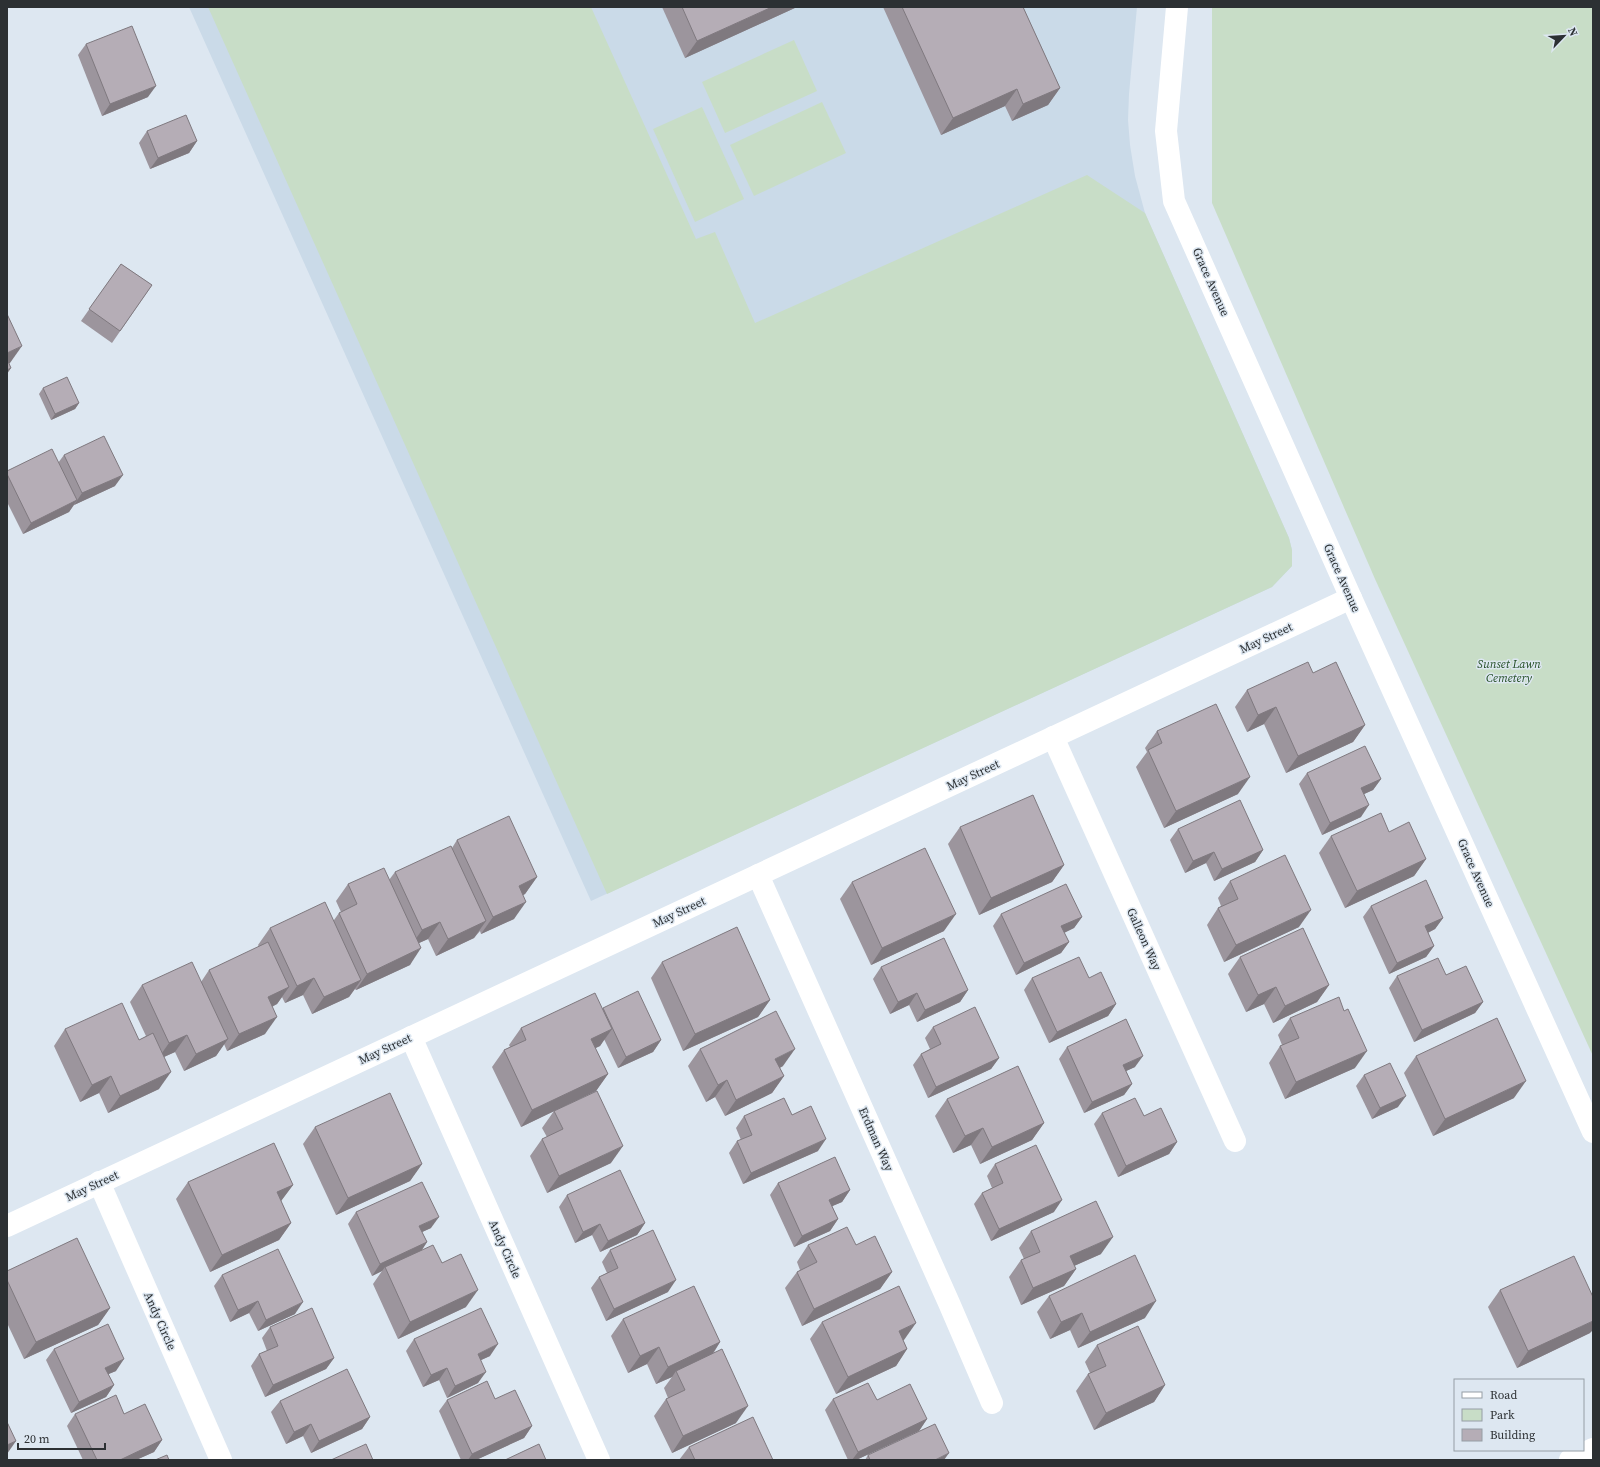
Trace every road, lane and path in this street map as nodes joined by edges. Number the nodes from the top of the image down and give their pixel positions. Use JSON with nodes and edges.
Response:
{"nodes":[{"id":1,"x":1177,"y":7,"type":"edge"},
{"id":2,"x":1351,"y":598,"type":"junction"},
{"id":3,"x":1053,"y":737,"type":"junction"},
{"id":4,"x":758,"y":875,"type":"junction"},
{"id":5,"x":411,"y":1037,"type":"junction"},
{"id":6,"x":1593,"y":1132,"type":"edge"},
{"id":7,"x":1235,"y":1141,"type":"dead end"},
{"id":8,"x":98,"y":1182,"type":"junction"},
{"id":9,"x":7,"y":1226,"type":"edge"},
{"id":10,"x":992,"y":1404,"type":"dead end"},
{"id":11,"x":1593,"y":1449,"type":"edge"},
{"id":12,"x":221,"y":1460,"type":"edge"},
{"id":13,"x":599,"y":1460,"type":"edge"},
{"id":14,"x":1570,"y":1460,"type":"edge"}],
"edges":[{"from":1,"to":2,"type":"street","name":"Grace Avenue"},
{"from":2,"to":3,"type":"street","name":"May Street"},
{"from":2,"to":6,"type":"street","name":"Grace Avenue"},
{"from":3,"to":4,"type":"street","name":"May Street"},
{"from":3,"to":7,"type":"street","name":"Galleon Way"},
{"from":4,"to":5,"type":"street","name":"May Street"},
{"from":4,"to":10,"type":"street","name":"Erdman Way"},
{"from":5,"to":8,"type":"street","name":"May Street"},
{"from":5,"to":13,"type":"street","name":"Andy Circle"},
{"from":8,"to":9,"type":"street","name":"May Street"},
{"from":8,"to":12,"type":"street","name":"Andy Circle"},
{"from":11,"to":14,"type":"street"}]}
